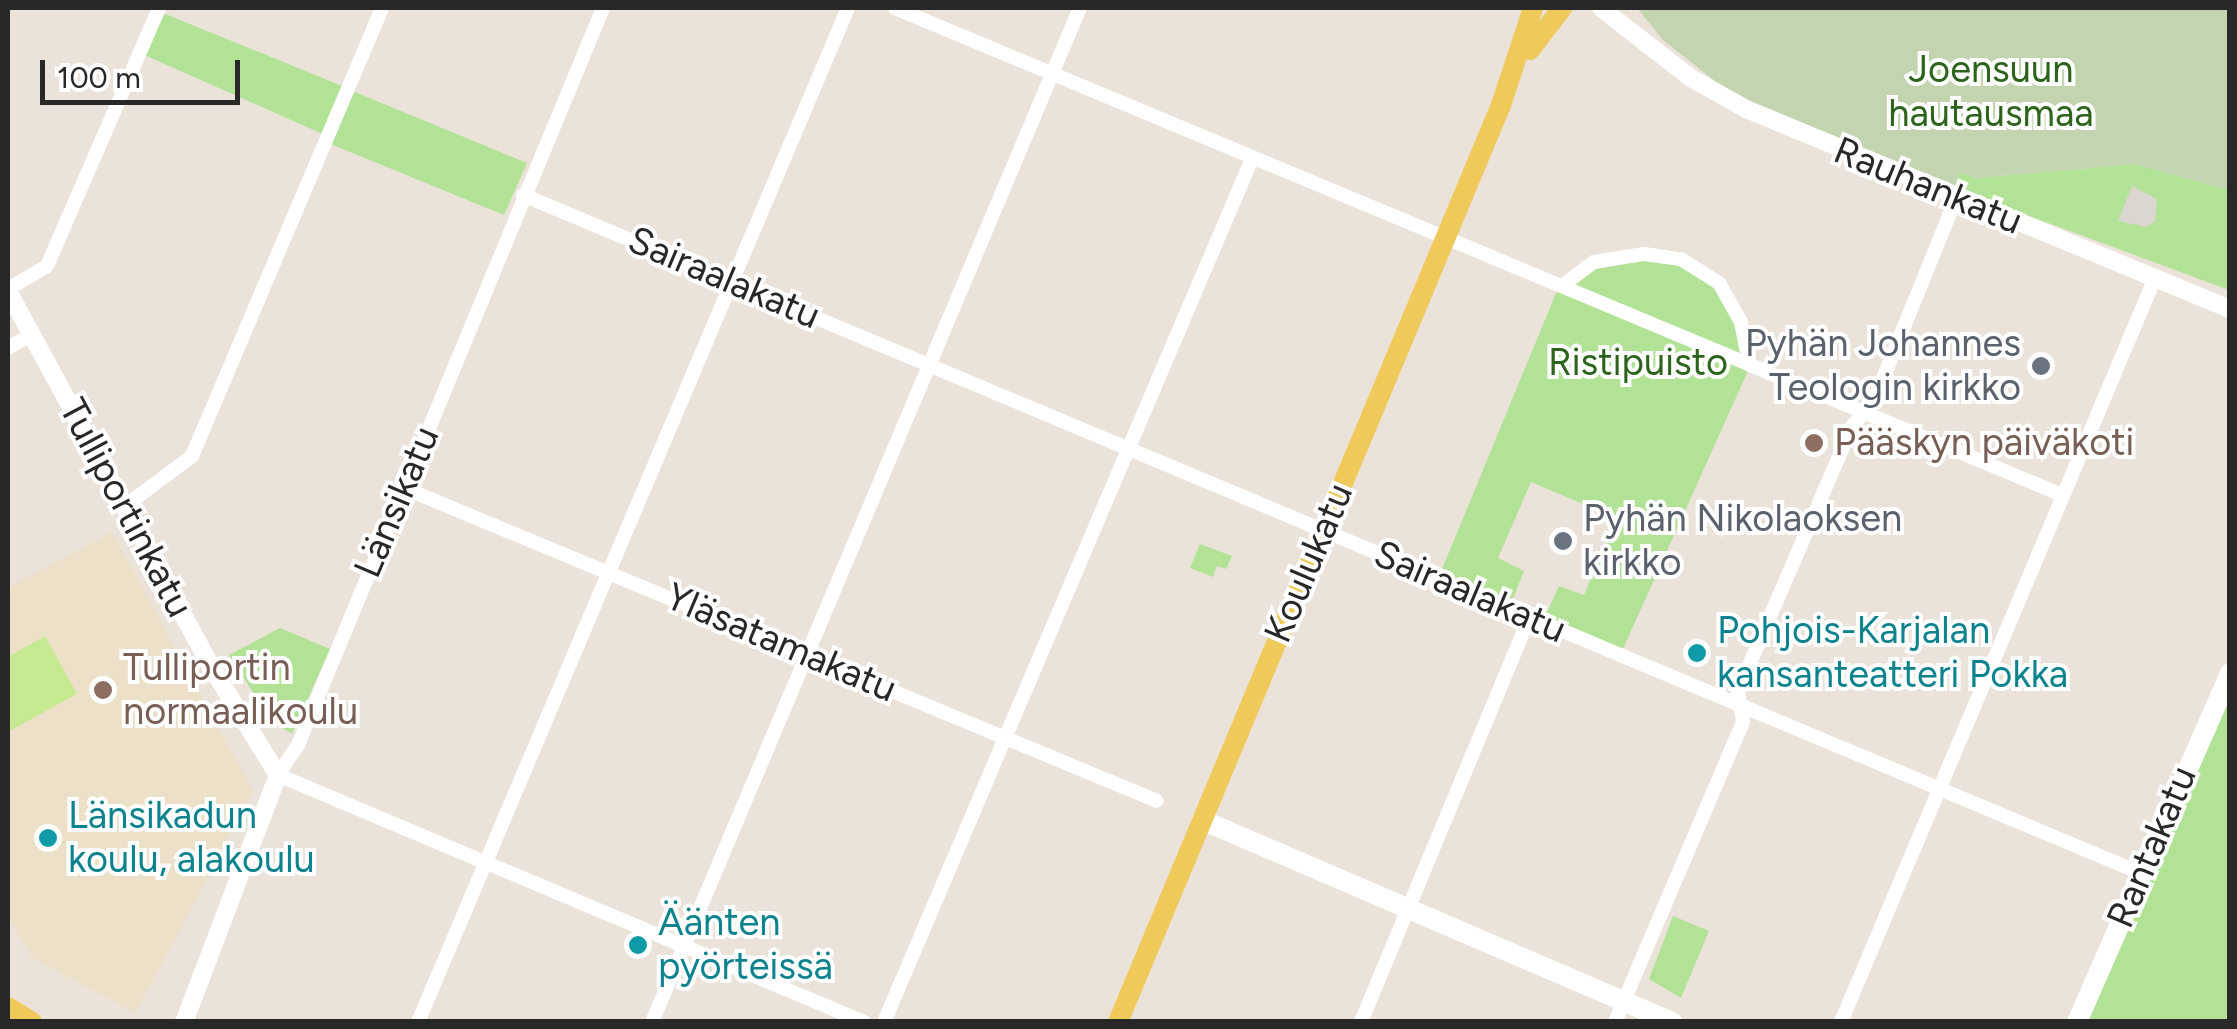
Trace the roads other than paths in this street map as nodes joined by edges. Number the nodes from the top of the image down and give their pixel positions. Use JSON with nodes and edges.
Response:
{"nodes":[{"id":1,"x":159,"y":8,"type":"edge"},
{"id":2,"x":382,"y":8,"type":"edge"},
{"id":3,"x":603,"y":8,"type":"edge"},
{"id":4,"x":848,"y":8,"type":"edge"},
{"id":5,"x":896,"y":8,"type":"edge"},
{"id":6,"x":1080,"y":8,"type":"edge"},
{"id":7,"x":1533,"y":8,"type":"edge"},
{"id":8,"x":1562,"y":8,"type":"edge"},
{"id":9,"x":1601,"y":8,"type":"edge"},
{"id":10,"x":1617,"y":8,"type":"edge"},
{"id":11,"x":1641,"y":36,"type":"junction"},
{"id":12,"x":1052,"y":73,"type":"junction"},
{"id":13,"x":1501,"y":105,"type":"junction"},
{"id":14,"x":1252,"y":159,"type":"junction"},
{"id":15,"x":523,"y":195,"type":"junction"},
{"id":16,"x":1956,"y":199,"type":"junction"},
{"id":17,"x":1447,"y":237,"type":"junction"},
{"id":18,"x":2155,"y":278,"type":"junction"},
{"id":19,"x":732,"y":282,"type":"junction"},
{"id":20,"x":1562,"y":286,"type":"junction"},
{"id":21,"x":8,"y":290,"type":"edge"},
{"id":22,"x":2230,"y":308,"type":"edge"},
{"id":23,"x":32,"y":334,"type":"junction"},
{"id":24,"x":8,"y":348,"type":"edge"},
{"id":25,"x":930,"y":364,"type":"junction"},
{"id":26,"x":1748,"y":364,"type":"junction"},
{"id":27,"x":1863,"y":413,"type":"junction"},
{"id":28,"x":1127,"y":448,"type":"junction"},
{"id":29,"x":404,"y":488,"type":"junction"},
{"id":30,"x":2062,"y":496,"type":"junction"},
{"id":31,"x":126,"y":506,"type":"junction"},
{"id":32,"x":1323,"y":530,"type":"junction"},
{"id":33,"x":609,"y":571,"type":"junction"},
{"id":34,"x":1530,"y":617,"type":"junction"},
{"id":35,"x":808,"y":653,"type":"junction"},
{"id":36,"x":2230,"y":674,"type":"edge"},
{"id":37,"x":1740,"y":706,"type":"junction"},
{"id":38,"x":1006,"y":738,"type":"junction"},
{"id":39,"x":278,"y":775,"type":"junction"},
{"id":40,"x":1937,"y":790,"type":"junction"},
{"id":41,"x":1157,"y":800,"type":"dead end"},
{"id":42,"x":1202,"y":820,"type":"junction"},
{"id":43,"x":486,"y":862,"type":"junction"},
{"id":44,"x":2141,"y":874,"type":"junction"},
{"id":45,"x":1407,"y":908,"type":"junction"},
{"id":46,"x":684,"y":946,"type":"junction"},
{"id":47,"x":191,"y":995,"type":"junction"},
{"id":48,"x":1625,"y":1002,"type":"junction"},
{"id":49,"x":8,"y":1007,"type":"edge"},
{"id":50,"x":32,"y":1022,"type":"edge"},
{"id":51,"x":172,"y":1022,"type":"edge"},
{"id":52,"x":184,"y":1022,"type":"edge"},
{"id":53,"x":418,"y":1022,"type":"edge"},
{"id":54,"x":652,"y":1022,"type":"edge"},
{"id":55,"x":864,"y":1022,"type":"edge"},
{"id":56,"x":884,"y":1022,"type":"edge"},
{"id":57,"x":1118,"y":1022,"type":"edge"},
{"id":58,"x":1361,"y":1022,"type":"edge"},
{"id":59,"x":1616,"y":1022,"type":"edge"},
{"id":60,"x":1672,"y":1022,"type":"edge"},
{"id":61,"x":1841,"y":1022,"type":"edge"},
{"id":62,"x":2077,"y":1022,"type":"edge"}],
"edges":[{"from":1,"to":21,"type":"street"},
{"from":2,"to":31,"type":"street"},
{"from":3,"to":15,"type":"street","name":"Länsikatu"},
{"from":4,"to":19,"type":"street"},
{"from":5,"to":12,"type":"street"},
{"from":6,"to":12,"type":"street"},
{"from":7,"to":13,"type":"main road","name":"Koulukatu"},
{"from":8,"to":13,"type":"main road","name":"Koulukatu"},
{"from":9,"to":11,"type":"street","name":"Rauhankatu"},
{"from":10,"to":11,"type":"street","name":"Rauhankatu"},
{"from":11,"to":16,"type":"street","name":"Rauhankatu"},
{"from":12,"to":14,"type":"street"},
{"from":12,"to":25,"type":"street"},
{"from":13,"to":17,"type":"main road","name":"Koulukatu"},
{"from":14,"to":17,"type":"street"},
{"from":14,"to":28,"type":"street"},
{"from":15,"to":19,"type":"street","name":"Sairaalakatu"},
{"from":15,"to":29,"type":"street","name":"Länsikatu"},
{"from":16,"to":18,"type":"street","name":"Rauhankatu"},
{"from":16,"to":27,"type":"street"},
{"from":17,"to":20,"type":"street"},
{"from":17,"to":32,"type":"main road","name":"Koulukatu"},
{"from":18,"to":22,"type":"street","name":"Rauhankatu"},
{"from":18,"to":30,"type":"street"},
{"from":19,"to":25,"type":"street","name":"Sairaalakatu"},
{"from":19,"to":33,"type":"street"},
{"from":20,"to":26,"type":"street"},
{"from":20,"to":26,"type":"street"},
{"from":21,"to":23,"type":"street","name":"Tulliportinkatu"},
{"from":23,"to":24,"type":"street"},
{"from":23,"to":31,"type":"street","name":"Tulliportinkatu"},
{"from":25,"to":28,"type":"street","name":"Sairaalakatu"},
{"from":25,"to":35,"type":"street"},
{"from":26,"to":27,"type":"street"},
{"from":27,"to":30,"type":"street"},
{"from":27,"to":37,"type":"street"},
{"from":28,"to":32,"type":"street","name":"Sairaalakatu"},
{"from":28,"to":38,"type":"street"},
{"from":29,"to":33,"type":"street","name":"Yläsatamakatu"},
{"from":29,"to":39,"type":"street","name":"Länsikatu"},
{"from":30,"to":40,"type":"street"},
{"from":31,"to":39,"type":"street","name":"Tulliportinkatu"},
{"from":32,"to":34,"type":"street","name":"Sairaalakatu"},
{"from":32,"to":42,"type":"main road","name":"Koulukatu"},
{"from":33,"to":35,"type":"street","name":"Yläsatamakatu"},
{"from":33,"to":43,"type":"street"},
{"from":34,"to":37,"type":"street","name":"Sairaalakatu"},
{"from":34,"to":45,"type":"street"},
{"from":35,"to":38,"type":"street","name":"Yläsatamakatu"},
{"from":35,"to":46,"type":"street"},
{"from":36,"to":44,"type":"main road","name":"Rantakatu"},
{"from":37,"to":40,"type":"street","name":"Sairaalakatu"},
{"from":37,"to":48,"type":"street"},
{"from":38,"to":41,"type":"street","name":"Yläsatamakatu"},
{"from":38,"to":56,"type":"street"},
{"from":39,"to":43,"type":"street"},
{"from":39,"to":47,"type":"street","name":"Länsikatu"},
{"from":40,"to":44,"type":"street","name":"Sairaalakatu"},
{"from":40,"to":61,"type":"street"},
{"from":42,"to":45,"type":"main road"},
{"from":42,"to":57,"type":"main road","name":"Koulukatu"},
{"from":43,"to":46,"type":"street"},
{"from":43,"to":53,"type":"street"},
{"from":44,"to":62,"type":"main road","name":"Rantakatu"},
{"from":45,"to":48,"type":"main road"},
{"from":45,"to":58,"type":"street"},
{"from":46,"to":54,"type":"street"},
{"from":46,"to":55,"type":"street"},
{"from":47,"to":51,"type":"street","name":"Länsikatu"},
{"from":47,"to":52,"type":"street","name":"Länsikatu"},
{"from":48,"to":59,"type":"street"},
{"from":48,"to":60,"type":"main road"},
{"from":49,"to":50,"type":"main road"}]}
